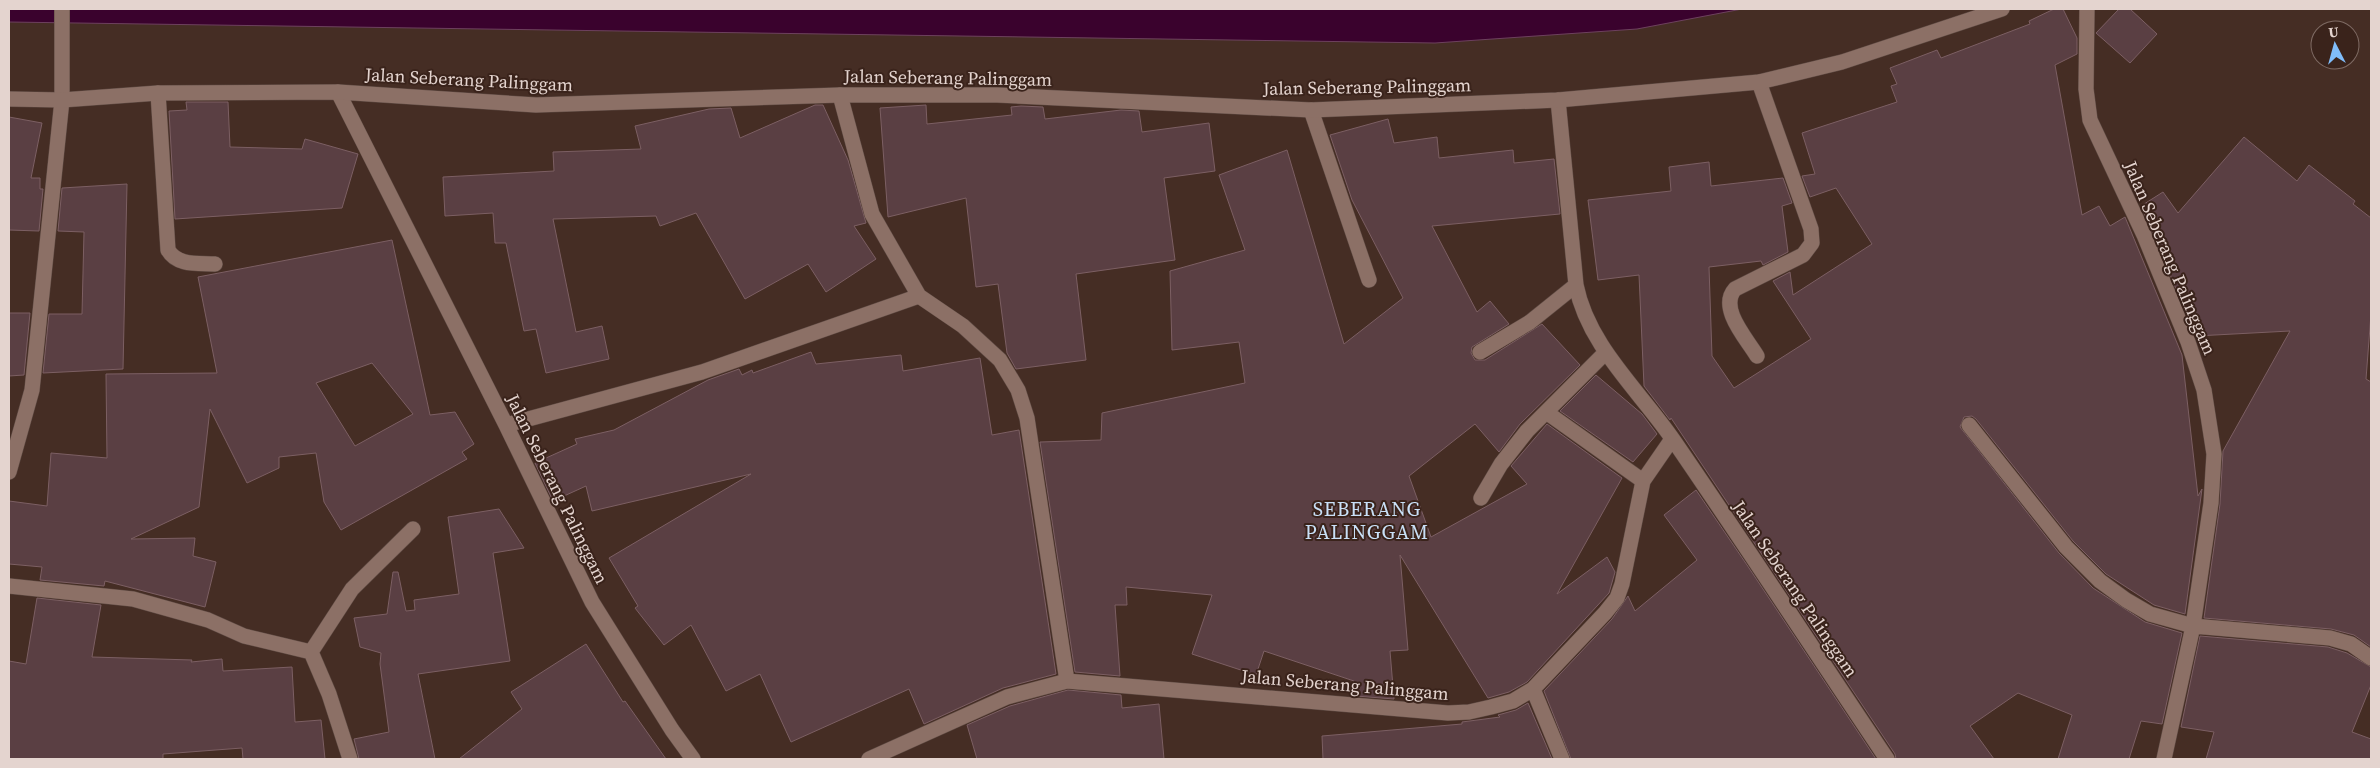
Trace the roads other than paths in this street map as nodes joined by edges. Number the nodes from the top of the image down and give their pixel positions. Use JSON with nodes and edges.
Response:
{"nodes":[{"id":1,"x":62,"y":9,"type":"edge"},
{"id":2,"x":2002,"y":9,"type":"edge"},
{"id":3,"x":2087,"y":9,"type":"edge"},
{"id":4,"x":1759,"y":82,"type":"junction"},
{"id":5,"x":338,"y":92,"type":"junction"},
{"id":6,"x":158,"y":94,"type":"junction"},
{"id":7,"x":840,"y":96,"type":"junction"},
{"id":8,"x":9,"y":98,"type":"edge"},
{"id":9,"x":62,"y":100,"type":"junction"},
{"id":10,"x":1558,"y":100,"type":"junction"},
{"id":11,"x":1311,"y":110,"type":"junction"},
{"id":12,"x":215,"y":264,"type":"dead end"},
{"id":13,"x":1369,"y":280,"type":"dead end"},
{"id":14,"x":1576,"y":285,"type":"junction"},
{"id":15,"x":919,"y":296,"type":"junction"},
{"id":16,"x":1480,"y":352,"type":"dead end"},
{"id":17,"x":1606,"y":352,"type":"junction"},
{"id":18,"x":1757,"y":356,"type":"dead end"},
{"id":19,"x":1546,"y":412,"type":"junction"},
{"id":20,"x":506,"y":425,"type":"junction"},
{"id":21,"x":1969,"y":425,"type":"dead end"},
{"id":22,"x":1672,"y":439,"type":"junction"},
{"id":23,"x":12,"y":449,"type":"edge"},
{"id":24,"x":9,"y":472,"type":"edge"},
{"id":25,"x":1643,"y":481,"type":"junction"},
{"id":26,"x":1481,"y":498,"type":"dead end"},
{"id":27,"x":413,"y":529,"type":"dead end"},
{"id":28,"x":9,"y":586,"type":"edge"},
{"id":29,"x":2192,"y":626,"type":"junction"},
{"id":30,"x":311,"y":652,"type":"junction"},
{"id":31,"x":2371,"y":658,"type":"edge"},
{"id":32,"x":1067,"y":681,"type":"junction"},
{"id":33,"x":1533,"y":689,"type":"junction"},
{"id":34,"x":350,"y":759,"type":"edge"},
{"id":35,"x":693,"y":759,"type":"edge"},
{"id":36,"x":870,"y":759,"type":"edge"},
{"id":37,"x":1562,"y":759,"type":"edge"},
{"id":38,"x":1887,"y":759,"type":"edge"},
{"id":39,"x":2164,"y":759,"type":"edge"}],
"edges":[{"from":1,"to":9,"type":"street"},
{"from":2,"to":4,"type":"street","name":"Jalan Seberang Palinggam"},
{"from":3,"to":29,"type":"street","name":"Jalan Seberang Palinggam"},
{"from":4,"to":10,"type":"street","name":"Jalan Seberang Palinggam"},
{"from":4,"to":18,"type":"street"},
{"from":5,"to":6,"type":"street","name":"Jalan Seberang Palinggam"},
{"from":5,"to":7,"type":"street","name":"Jalan Seberang Palinggam"},
{"from":5,"to":20,"type":"street","name":"Jalan Seberang Palinggam"},
{"from":6,"to":9,"type":"street","name":"Jalan Seberang Palinggam"},
{"from":6,"to":12,"type":"street"},
{"from":7,"to":11,"type":"street","name":"Jalan Seberang Palinggam"},
{"from":7,"to":15,"type":"street"},
{"from":8,"to":9,"type":"street","name":"Jalan Seberang Palinggam"},
{"from":9,"to":23,"type":"street"},
{"from":10,"to":11,"type":"street","name":"Jalan Seberang Palinggam"},
{"from":10,"to":14,"type":"street","name":"Jalan Seberang Palinggam"},
{"from":11,"to":13,"type":"street"},
{"from":14,"to":16,"type":"street"},
{"from":14,"to":17,"type":"street","name":"Jalan Seberang Palinggam"},
{"from":15,"to":20,"type":"street"},
{"from":15,"to":32,"type":"street"},
{"from":17,"to":19,"type":"street"},
{"from":17,"to":22,"type":"street","name":"Jalan Seberang Palinggam"},
{"from":19,"to":25,"type":"street"},
{"from":19,"to":26,"type":"street"},
{"from":20,"to":35,"type":"street","name":"Jalan Seberang Palinggam"},
{"from":21,"to":29,"type":"street"},
{"from":22,"to":25,"type":"street","name":"Jalan Seberang Palinggam"},
{"from":22,"to":38,"type":"street","name":"Jalan Seberang Palinggam"},
{"from":23,"to":24,"type":"street"},
{"from":25,"to":33,"type":"street","name":"Jalan Seberang Palinggam"},
{"from":27,"to":30,"type":"street"},
{"from":28,"to":30,"type":"street"},
{"from":29,"to":31,"type":"street"},
{"from":29,"to":39,"type":"street","name":"Jalan Seberang Palinggam"},
{"from":30,"to":34,"type":"street"},
{"from":32,"to":33,"type":"street","name":"Jalan Seberang Palinggam"},
{"from":32,"to":36,"type":"street","name":"Jalan Seberang Palinggam"},
{"from":33,"to":37,"type":"street"}]}
